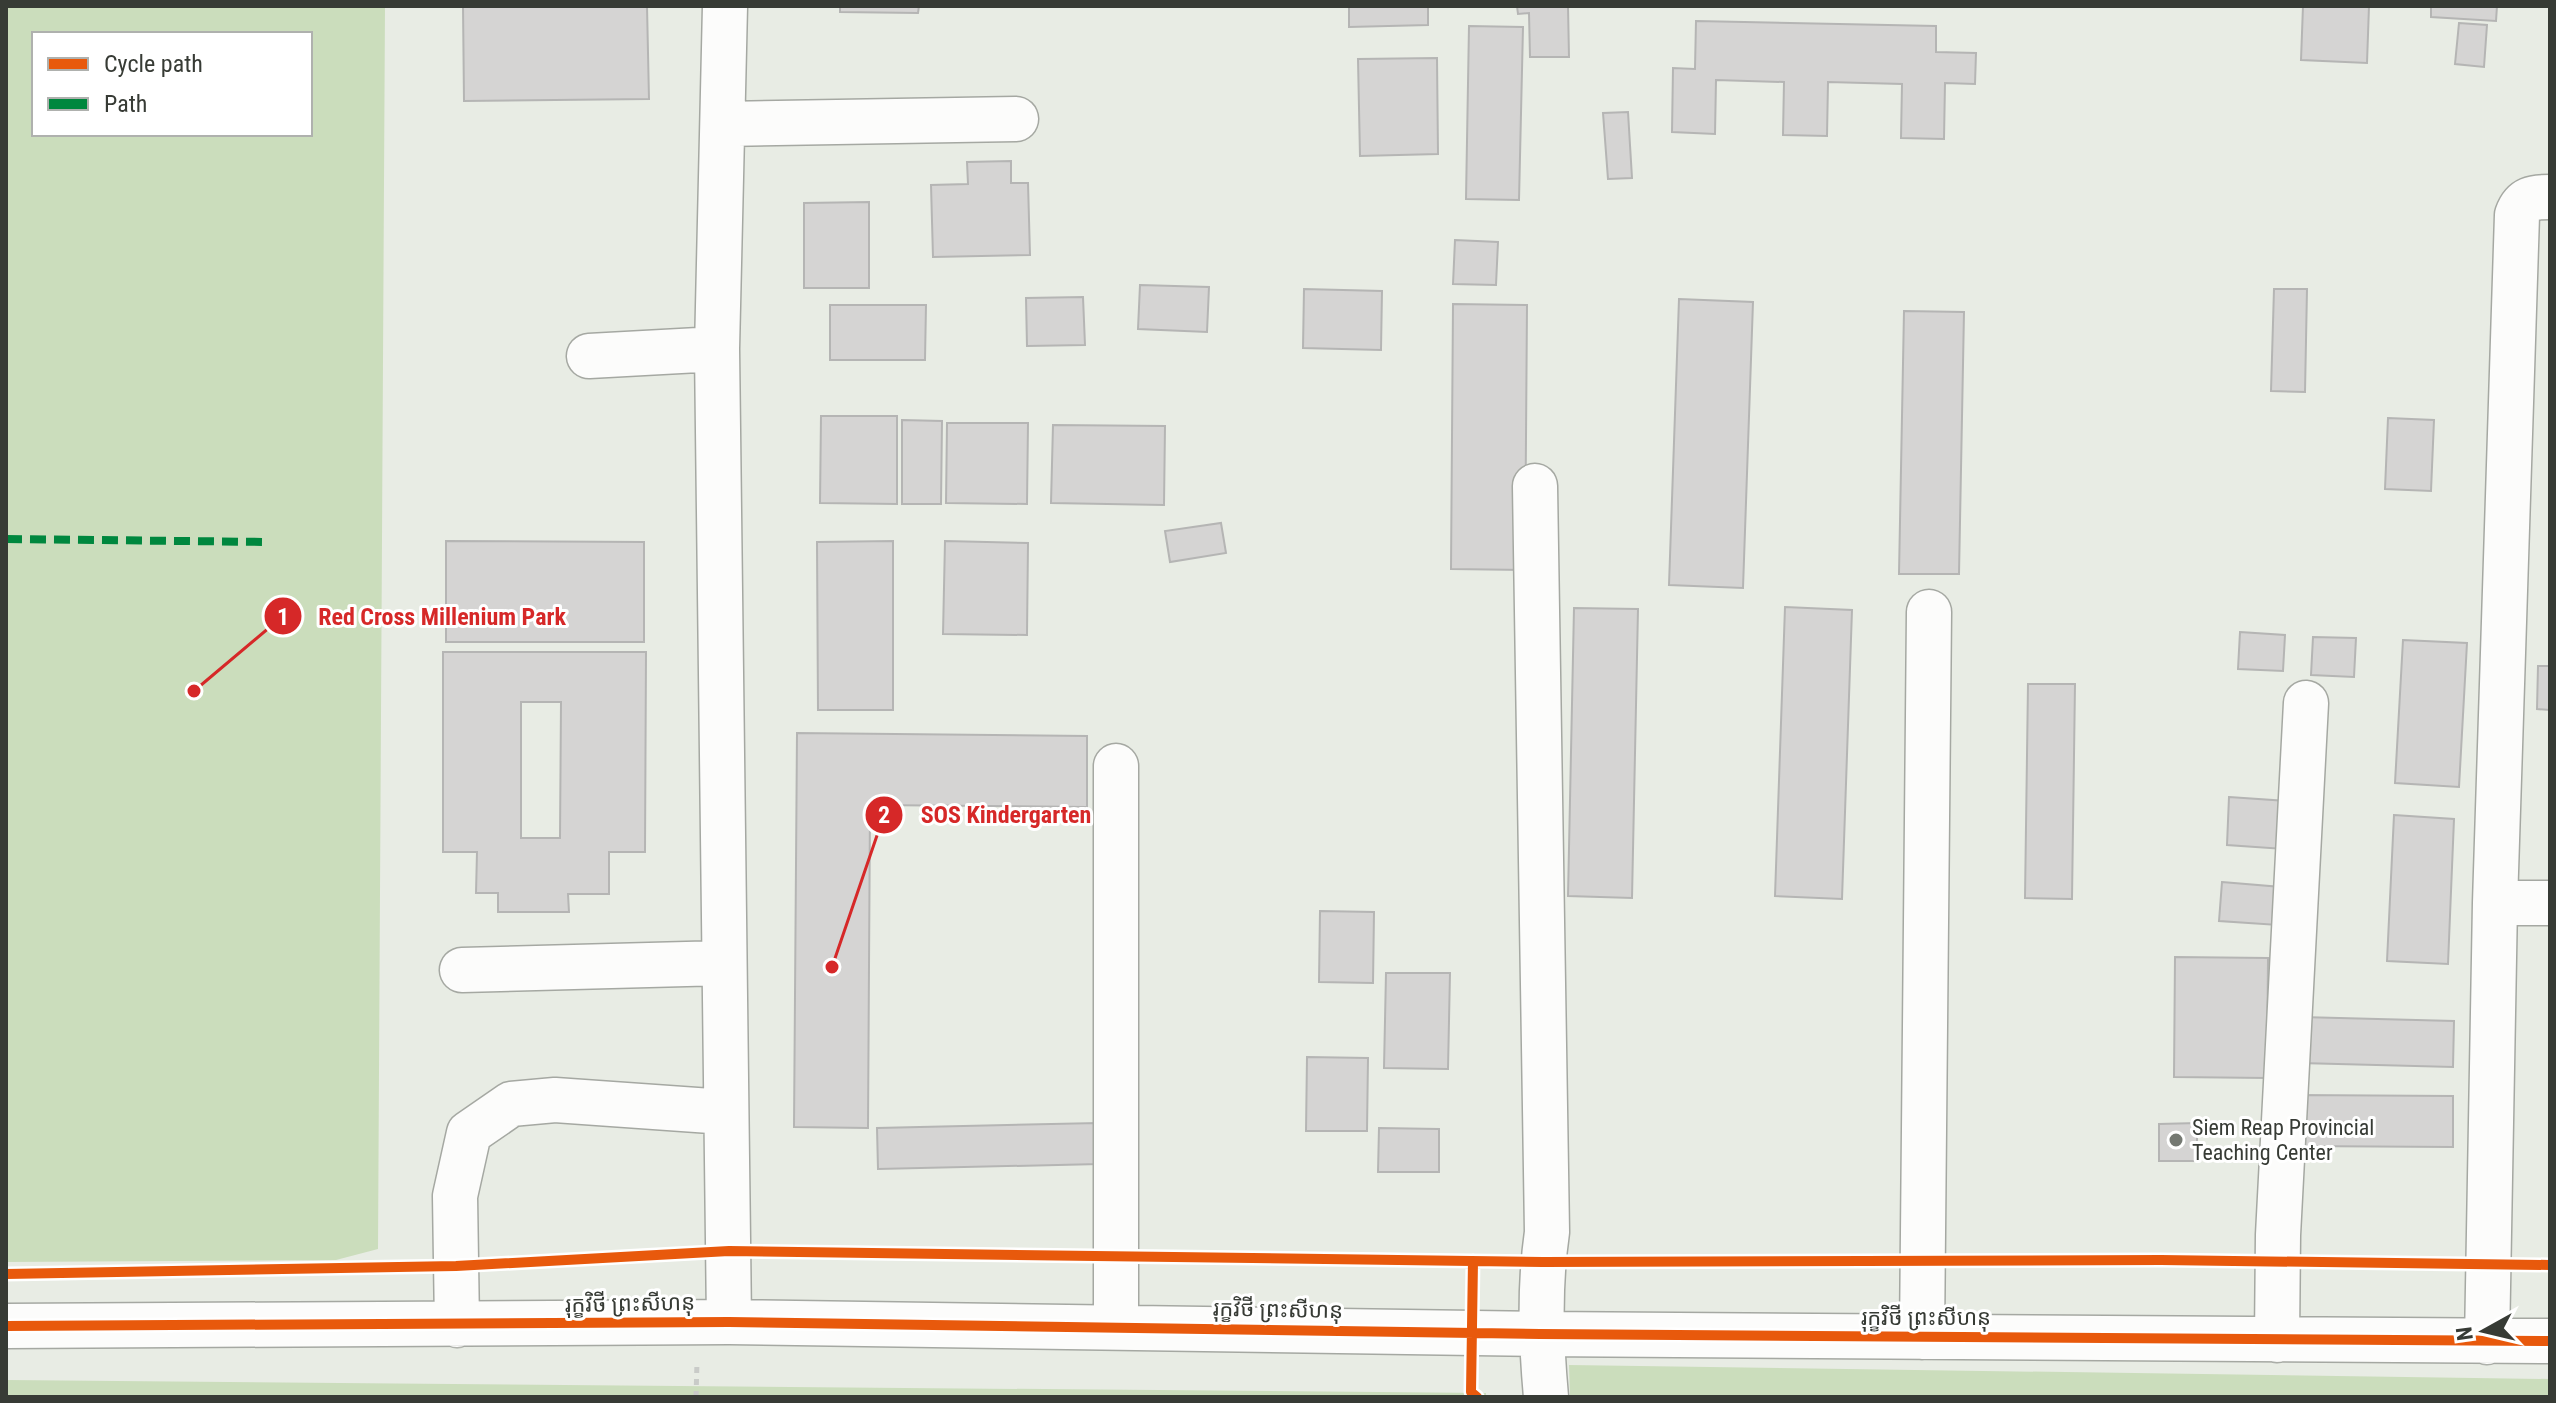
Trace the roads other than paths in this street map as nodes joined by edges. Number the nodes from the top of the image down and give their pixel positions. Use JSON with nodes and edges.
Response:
{"nodes":[{"id":1,"x":725,"y":6,"type":"edge"},
{"id":2,"x":1016,"y":119,"type":"dead end"},
{"id":3,"x":725,"y":124,"type":"junction"},
{"id":4,"x":2550,"y":197,"type":"edge"},
{"id":5,"x":717,"y":349,"type":"junction"},
{"id":6,"x":589,"y":356,"type":"dead end"},
{"id":7,"x":1535,"y":486,"type":"dead end"},
{"id":8,"x":1929,"y":612,"type":"dead end"},
{"id":9,"x":2306,"y":703,"type":"dead end"},
{"id":10,"x":1116,"y":766,"type":"dead end"},
{"id":11,"x":2495,"y":903,"type":"junction"},
{"id":12,"x":2550,"y":903,"type":"edge"},
{"id":13,"x":724,"y":963,"type":"junction"},
{"id":14,"x":462,"y":970,"type":"dead end"},
{"id":15,"x":725,"y":1112,"type":"junction"},
{"id":16,"x":729,"y":1322,"type":"junction"},
{"id":17,"x":457,"y":1325,"type":"junction"},
{"id":18,"x":6,"y":1326,"type":"edge"},
{"id":19,"x":1116,"y":1326,"type":"junction"},
{"id":20,"x":1540,"y":1334,"type":"junction"},
{"id":21,"x":1922,"y":1337,"type":"junction"},
{"id":22,"x":2277,"y":1340,"type":"junction"},
{"id":23,"x":2550,"y":1341,"type":"edge"},
{"id":24,"x":2487,"y":1342,"type":"junction"},
{"id":25,"x":1546,"y":1397,"type":"edge"}],
"edges":[{"from":1,"to":3,"type":"street"},
{"from":2,"to":3,"type":"street"},
{"from":3,"to":5,"type":"street"},
{"from":4,"to":11,"type":"street"},
{"from":5,"to":6,"type":"street"},
{"from":5,"to":13,"type":"street"},
{"from":7,"to":20,"type":"street"},
{"from":8,"to":21,"type":"street"},
{"from":9,"to":22,"type":"street"},
{"from":10,"to":19,"type":"street"},
{"from":11,"to":12,"type":"street"},
{"from":11,"to":24,"type":"street"},
{"from":13,"to":14,"type":"street"},
{"from":13,"to":15,"type":"street"},
{"from":15,"to":16,"type":"street"},
{"from":15,"to":17,"type":"street"},
{"from":16,"to":17,"type":"street","name":"រុក្ខវិថី ព្រះសីហនុ"},
{"from":16,"to":19,"type":"street","name":"រុក្ខវិថី ព្រះសីហនុ"},
{"from":17,"to":18,"type":"street","name":"រុក្ខវិថី ព្រះសីហនុ"},
{"from":19,"to":20,"type":"street","name":"រុក្ខវិថី ព្រះសីហនុ"},
{"from":20,"to":21,"type":"street","name":"រុក្ខវិថី ព្រះសីហនុ"},
{"from":20,"to":25,"type":"street"},
{"from":21,"to":22,"type":"street","name":"រុក្ខវិថី ព្រះសីហនុ"},
{"from":22,"to":24,"type":"street","name":"រុក្ខវិថី ព្រះសីហនុ"},
{"from":23,"to":24,"type":"street","name":"រុក្ខវិថី ព្រះសីហនុ"}]}
